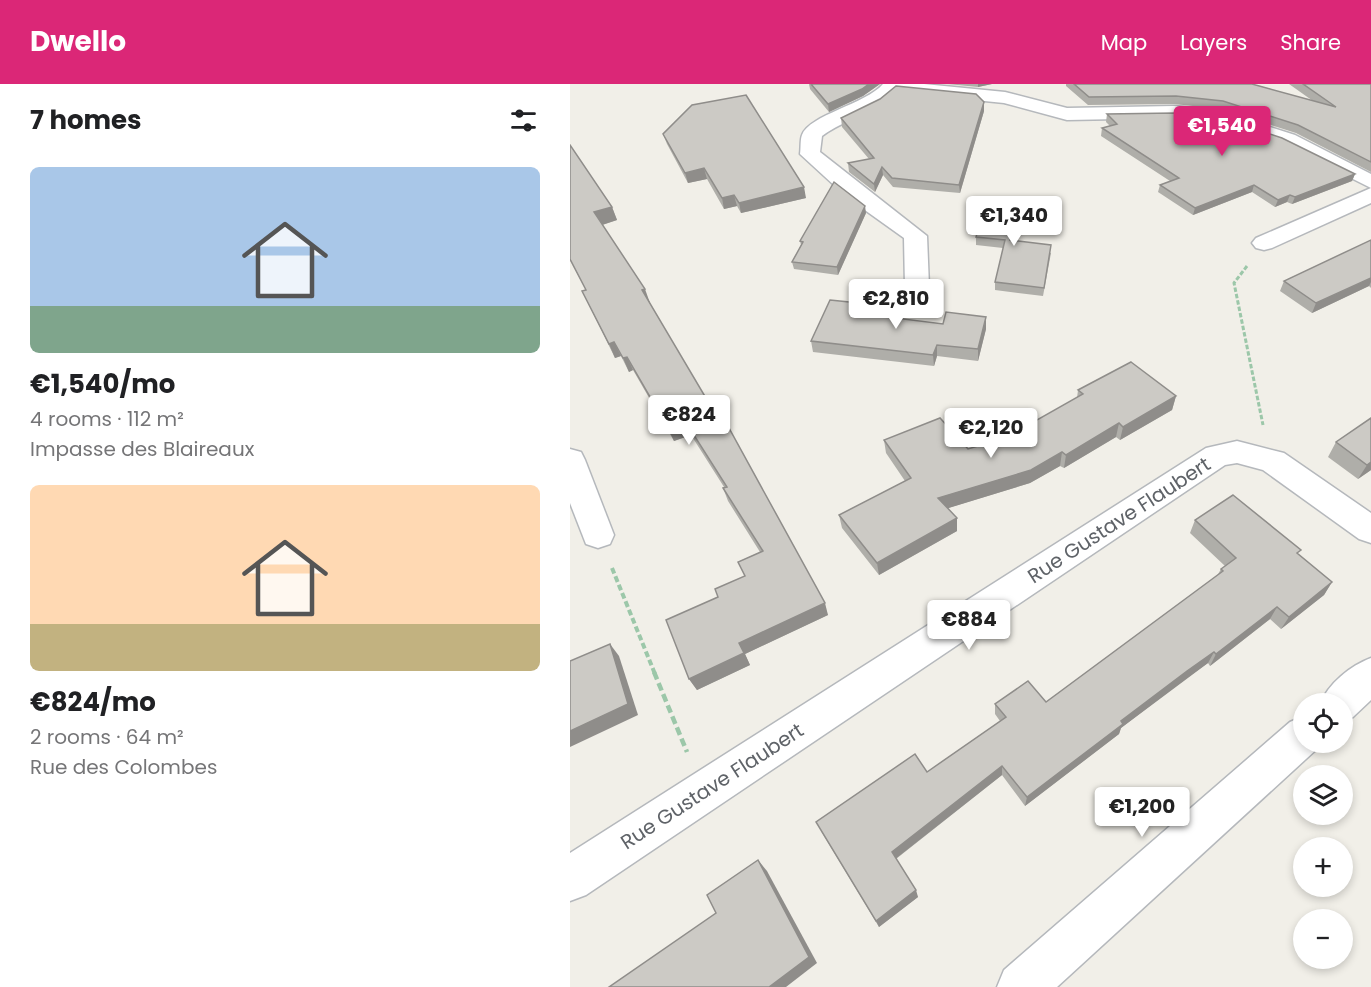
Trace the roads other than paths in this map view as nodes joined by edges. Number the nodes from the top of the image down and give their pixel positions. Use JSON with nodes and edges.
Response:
{"nodes":[{"id":1,"x":892,"y":85,"type":"edge"},
{"id":2,"x":1371,"y":182,"type":"edge"},
{"id":3,"x":1371,"y":195,"type":"edge"},
{"id":4,"x":1264,"y":243,"type":"road end"},
{"id":5,"x":917,"y":287,"type":"dead end"},
{"id":6,"x":570,"y":460,"type":"edge"},
{"id":7,"x":1371,"y":530,"type":"edge"},
{"id":8,"x":598,"y":535,"type":"road end"},
{"id":9,"x":1371,"y":675,"type":"edge"},
{"id":10,"x":1351,"y":693,"type":"edge"},
{"id":11,"x":1293,"y":745,"type":"edge"},
{"id":12,"x":570,"y":879,"type":"edge"},
{"id":13,"x":1021,"y":987,"type":"edge"}],
"edges":[{"from":1,"to":2,"type":"street"},
{"from":1,"to":5,"type":"street"},
{"from":3,"to":4,"type":"street"},
{"from":6,"to":8,"type":"street"},
{"from":7,"to":12,"type":"street","name":"Rue Gustave Flaubert"},
{"from":9,"to":10,"type":"street"},
{"from":11,"to":13,"type":"street"}]}
